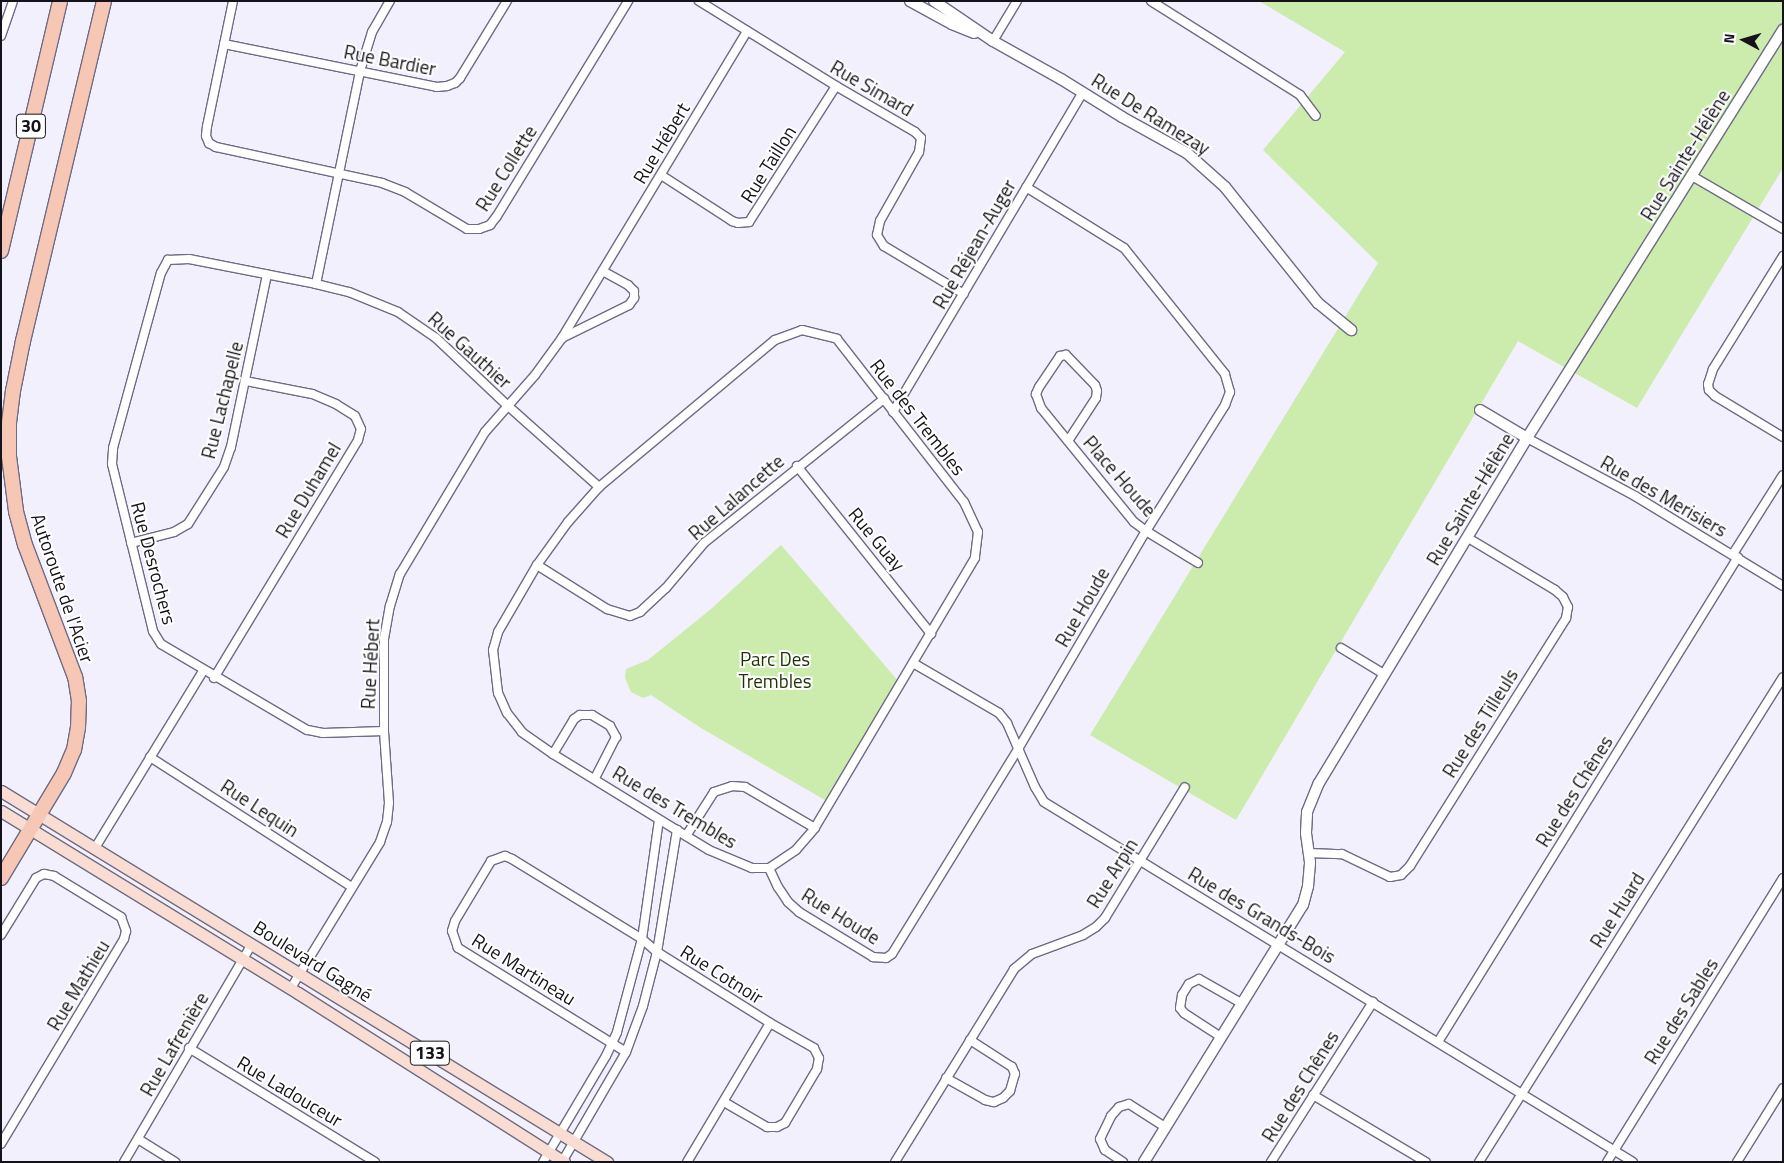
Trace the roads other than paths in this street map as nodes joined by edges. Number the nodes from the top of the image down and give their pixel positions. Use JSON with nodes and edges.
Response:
{"nodes":[{"id":1,"x":13,"y":1,"type":"edge"},
{"id":2,"x":60,"y":1,"type":"edge"},
{"id":3,"x":104,"y":1,"type":"edge"},
{"id":4,"x":233,"y":1,"type":"edge"},
{"id":5,"x":390,"y":1,"type":"edge"},
{"id":6,"x":507,"y":1,"type":"edge"},
{"id":7,"x":628,"y":1,"type":"edge"},
{"id":8,"x":699,"y":1,"type":"edge"},
{"id":9,"x":910,"y":1,"type":"edge"},
{"id":10,"x":934,"y":1,"type":"edge"},
{"id":11,"x":1017,"y":1,"type":"edge"},
{"id":12,"x":1151,"y":1,"type":"edge"},
{"id":13,"x":1783,"y":30,"type":"edge"},
{"id":14,"x":747,"y":31,"type":"junction"},
{"id":15,"x":1,"y":36,"type":"edge"},
{"id":16,"x":993,"y":41,"type":"junction"},
{"id":17,"x":224,"y":44,"type":"junction"},
{"id":18,"x":360,"y":71,"type":"junction"},
{"id":19,"x":836,"y":86,"type":"junction"},
{"id":20,"x":1082,"y":92,"type":"junction"},
{"id":21,"x":1316,"y":116,"type":"dead end"},
{"id":22,"x":339,"y":173,"type":"junction"},
{"id":23,"x":661,"y":175,"type":"junction"},
{"id":24,"x":1692,"y":176,"type":"junction"},
{"id":25,"x":1026,"y":187,"type":"junction"},
{"id":26,"x":1783,"y":229,"type":"edge"},
{"id":27,"x":1,"y":251,"type":"edge"},
{"id":28,"x":1783,"y":256,"type":"edge"},
{"id":29,"x":177,"y":258,"type":"joint"},
{"id":30,"x":603,"y":271,"type":"junction"},
{"id":31,"x":267,"y":276,"type":"junction"},
{"id":32,"x":316,"y":284,"type":"junction"},
{"id":33,"x":964,"y":294,"type":"junction"},
{"id":34,"x":1351,"y":330,"type":"dead end"},
{"id":35,"x":562,"y":338,"type":"junction"},
{"id":36,"x":246,"y":381,"type":"junction"},
{"id":37,"x":884,"y":399,"type":"junction"},
{"id":38,"x":508,"y":406,"type":"junction"},
{"id":39,"x":1480,"y":410,"type":"dead end"},
{"id":40,"x":893,"y":412,"type":"junction"},
{"id":41,"x":1783,"y":437,"type":"edge"},
{"id":42,"x":1527,"y":438,"type":"junction"},
{"id":43,"x":1068,"y":441,"type":"junction"},
{"id":44,"x":797,"y":466,"type":"junction"},
{"id":45,"x":1783,"y":475,"type":"edge"},
{"id":46,"x":599,"y":487,"type":"junction"},
{"id":47,"x":1146,"y":531,"type":"junction"},
{"id":48,"x":1468,"y":538,"type":"junction"},
{"id":49,"x":131,"y":544,"type":"junction"},
{"id":50,"x":1735,"y":556,"type":"junction"},
{"id":51,"x":1198,"y":562,"type":"dead end"},
{"id":52,"x":537,"y":564,"type":"junction"},
{"id":53,"x":1783,"y":586,"type":"edge"},
{"id":54,"x":931,"y":634,"type":"junction"},
{"id":55,"x":1341,"y":648,"type":"dead end"},
{"id":56,"x":914,"y":663,"type":"junction"},
{"id":57,"x":202,"y":671,"type":"junction"},
{"id":58,"x":1384,"y":674,"type":"junction"},
{"id":59,"x":1783,"y":676,"type":"edge"},
{"id":60,"x":214,"y":678,"type":"junction"},
{"id":61,"x":384,"y":732,"type":"junction"},
{"id":62,"x":1018,"y":749,"type":"junction"},
{"id":63,"x":553,"y":754,"type":"junction"},
{"id":64,"x":150,"y":757,"type":"junction"},
{"id":65,"x":595,"y":778,"type":"junction"},
{"id":66,"x":1185,"y":787,"type":"dead end"},
{"id":67,"x":1,"y":791,"type":"edge"},
{"id":68,"x":1,"y":811,"type":"edge"},
{"id":69,"x":41,"y":815,"type":"junction"},
{"id":70,"x":659,"y":820,"type":"junction"},
{"id":71,"x":815,"y":828,"type":"junction"},
{"id":72,"x":32,"y":830,"type":"junction"},
{"id":73,"x":676,"y":830,"type":"junction"},
{"id":74,"x":686,"y":836,"type":"junction"},
{"id":75,"x":95,"y":848,"type":"junction"},
{"id":76,"x":1309,"y":852,"type":"junction"},
{"id":77,"x":1141,"y":860,"type":"junction"},
{"id":78,"x":769,"y":868,"type":"junction"},
{"id":79,"x":1,"y":878,"type":"edge"},
{"id":80,"x":1783,"y":878,"type":"edge"},
{"id":81,"x":352,"y":886,"type":"junction"},
{"id":82,"x":1,"y":935,"type":"edge"},
{"id":83,"x":642,"y":939,"type":"junction"},
{"id":84,"x":1278,"y":943,"type":"junction"},
{"id":85,"x":252,"y":944,"type":"junction"},
{"id":86,"x":657,"y":952,"type":"junction"},
{"id":87,"x":243,"y":959,"type":"junction"},
{"id":88,"x":300,"y":973,"type":"junction"},
{"id":89,"x":291,"y":988,"type":"junction"},
{"id":90,"x":1373,"y":1002,"type":"junction"},
{"id":91,"x":1241,"y":1003,"type":"junction"},
{"id":92,"x":770,"y":1023,"type":"junction"},
{"id":93,"x":1221,"y":1037,"type":"junction"},
{"id":94,"x":970,"y":1040,"type":"junction"},
{"id":95,"x":1438,"y":1042,"type":"junction"},
{"id":96,"x":612,"y":1044,"type":"junction"},
{"id":97,"x":189,"y":1048,"type":"junction"},
{"id":98,"x":626,"y":1052,"type":"junction"},
{"id":99,"x":946,"y":1078,"type":"junction"},
{"id":100,"x":1783,"y":1088,"type":"edge"},
{"id":101,"x":1522,"y":1094,"type":"junction"},
{"id":102,"x":1314,"y":1095,"type":"junction"},
{"id":103,"x":724,"y":1102,"type":"junction"},
{"id":104,"x":1166,"y":1128,"type":"junction"},
{"id":105,"x":560,"y":1133,"type":"junction"},
{"id":106,"x":138,"y":1139,"type":"junction"},
{"id":107,"x":574,"y":1142,"type":"junction"},
{"id":108,"x":1,"y":1144,"type":"edge"},
{"id":109,"x":1614,"y":1150,"type":"junction"},
{"id":110,"x":546,"y":1157,"type":"edge"},
{"id":111,"x":563,"y":1161,"type":"edge"},
{"id":112,"x":898,"y":1161,"type":"edge"},
{"id":113,"x":124,"y":1162,"type":"edge"},
{"id":114,"x":176,"y":1162,"type":"edge"},
{"id":115,"x":375,"y":1162,"type":"edge"},
{"id":116,"x":607,"y":1162,"type":"edge"},
{"id":117,"x":687,"y":1162,"type":"edge"},
{"id":118,"x":1123,"y":1162,"type":"edge"},
{"id":119,"x":1144,"y":1162,"type":"edge"},
{"id":120,"x":1271,"y":1162,"type":"edge"},
{"id":121,"x":1426,"y":1162,"type":"edge"},
{"id":122,"x":1479,"y":1162,"type":"edge"},
{"id":123,"x":1608,"y":1162,"type":"edge"},
{"id":124,"x":1633,"y":1162,"type":"edge"},
{"id":125,"x":1737,"y":1162,"type":"edge"}],
"edges":[{"from":1,"to":15,"type":"street"},
{"from":2,"to":27,"type":"highway","number":"30"},
{"from":3,"to":69,"type":"highway","name":"Autoroute de l'Acier","number":"30"},
{"from":4,"to":17,"type":"street"},
{"from":5,"to":18,"type":"street"},
{"from":6,"to":18,"type":"street","name":"Rue Bardier"},
{"from":7,"to":22,"type":"street","name":"Rue Collette"},
{"from":8,"to":14,"type":"street","name":"Rue Simard"},
{"from":9,"to":16,"type":"street","name":"Rue De Ramezay"},
{"from":10,"to":16,"type":"street","name":"Rue De Ramezay"},
{"from":11,"to":16,"type":"street"},
{"from":12,"to":21,"type":"street"},
{"from":13,"to":24,"type":"street","name":"Rue Sainte-Hélène"},
{"from":14,"to":19,"type":"street","name":"Rue Simard"},
{"from":14,"to":23,"type":"street","name":"Rue Hébert"},
{"from":16,"to":20,"type":"street","name":"Rue De Ramezay"},
{"from":17,"to":18,"type":"street","name":"Rue Bardier"},
{"from":17,"to":22,"type":"street","name":"Rue Collette"},
{"from":18,"to":22,"type":"street"},
{"from":19,"to":23,"type":"street","name":"Rue Taillon"},
{"from":19,"to":33,"type":"street","name":"Rue Simard"},
{"from":20,"to":25,"type":"street","name":"Rue Réjean-Auger"},
{"from":20,"to":34,"type":"street","name":"Rue De Ramezay"},
{"from":22,"to":32,"type":"street"},
{"from":23,"to":30,"type":"street","name":"Rue Hébert"},
{"from":24,"to":26,"type":"street"},
{"from":24,"to":42,"type":"street","name":"Rue Sainte-Hélène"},
{"from":25,"to":33,"type":"street","name":"Rue Réjean-Auger"},
{"from":25,"to":47,"type":"street","name":"Rue Houde"},
{"from":28,"to":41,"type":"street"},
{"from":29,"to":31,"type":"street","name":"Rue Gauthier"},
{"from":29,"to":49,"type":"street","name":"Rue Desrochers"},
{"from":30,"to":35,"type":"street","name":"Rue Hébert"},
{"from":30,"to":35,"type":"street","name":"Rue Hébert"},
{"from":31,"to":32,"type":"street","name":"Rue Gauthier"},
{"from":31,"to":36,"type":"street","name":"Rue Lachapelle"},
{"from":32,"to":38,"type":"street","name":"Rue Gauthier"},
{"from":33,"to":40,"type":"street","name":"Rue Réjean-Auger"},
{"from":35,"to":38,"type":"street","name":"Rue Hébert"},
{"from":36,"to":49,"type":"street","name":"Rue Lachapelle"},
{"from":36,"to":60,"type":"street","name":"Rue Duhamel"},
{"from":37,"to":40,"type":"street","name":"Rue des Trembles"},
{"from":37,"to":44,"type":"street","name":"Rue Lalancette"},
{"from":37,"to":46,"type":"street","name":"Rue des Trembles"},
{"from":38,"to":46,"type":"street","name":"Rue Gauthier"},
{"from":38,"to":61,"type":"street","name":"Rue Hébert"},
{"from":39,"to":42,"type":"street"},
{"from":40,"to":54,"type":"street","name":"Rue des Trembles"},
{"from":42,"to":48,"type":"street","name":"Rue Sainte-Hélène"},
{"from":42,"to":50,"type":"street","name":"Rue des Merisiers"},
{"from":43,"to":43,"type":"street","name":"Place Houde"},
{"from":43,"to":47,"type":"street","name":"Place Houde"},
{"from":44,"to":52,"type":"street","name":"Rue Lalancette"},
{"from":44,"to":54,"type":"street","name":"Rue Guay"},
{"from":45,"to":50,"type":"street","name":"Rue des Chênes"},
{"from":46,"to":52,"type":"street","name":"Rue des Trembles"},
{"from":47,"to":51,"type":"street","name":"Place Houde"},
{"from":47,"to":62,"type":"street","name":"Rue Houde"},
{"from":48,"to":58,"type":"street","name":"Rue Sainte-Hélène"},
{"from":48,"to":76,"type":"street","name":"Rue des Tilleuls"},
{"from":49,"to":57,"type":"street","name":"Rue Desrochers"},
{"from":50,"to":53,"type":"street","name":"Rue des Merisiers"},
{"from":50,"to":95,"type":"street","name":"Rue des Chênes"},
{"from":52,"to":63,"type":"street","name":"Rue des Trembles"},
{"from":54,"to":56,"type":"street","name":"Rue des Trembles"},
{"from":55,"to":58,"type":"street"},
{"from":56,"to":62,"type":"street","name":"Rue des Grands-Bois"},
{"from":56,"to":71,"type":"street","name":"Rue des Trembles"},
{"from":57,"to":60,"type":"street","name":"Rue Desrochers"},
{"from":57,"to":64,"type":"street"},
{"from":58,"to":76,"type":"street","name":"Rue Sainte-Hélène"},
{"from":59,"to":101,"type":"street","name":"Rue Huard"},
{"from":60,"to":61,"type":"street","name":"Rue Desrochers"},
{"from":61,"to":81,"type":"street","name":"Rue Hébert"},
{"from":62,"to":77,"type":"street","name":"Rue des Grands-Bois"},
{"from":62,"to":78,"type":"street","name":"Rue Houde"},
{"from":63,"to":65,"type":"street","name":"Rue des Trembles"},
{"from":63,"to":65,"type":"street","name":"Rue des Trembles"},
{"from":64,"to":75,"type":"street"},
{"from":64,"to":81,"type":"street","name":"Rue Lequin"},
{"from":65,"to":70,"type":"street","name":"Rue des Trembles"},
{"from":66,"to":77,"type":"street","name":"Rue Arpin"},
{"from":67,"to":69,"type":"main road","name":"Boulevard Gagné","number":"133"},
{"from":68,"to":72,"type":"main road","name":"Boulevard Gagné","number":"133"},
{"from":69,"to":72,"type":"highway","name":"Autoroute de l'Acier","number":"30"},
{"from":69,"to":75,"type":"main road","name":"Boulevard Gagné","number":"133"},
{"from":70,"to":73,"type":"street","name":"Rue des Trembles"},
{"from":70,"to":83,"type":"street"},
{"from":71,"to":74,"type":"street"},
{"from":71,"to":78,"type":"street","name":"Rue des Trembles"},
{"from":72,"to":79,"type":"highway","name":"Autoroute de l'Acier","number":"30"},
{"from":72,"to":87,"type":"main road","name":"Boulevard Gagné","number":"133"},
{"from":73,"to":74,"type":"street","name":"Rue des Trembles"},
{"from":73,"to":86,"type":"street"},
{"from":74,"to":78,"type":"street","name":"Rue des Trembles"},
{"from":75,"to":85,"type":"main road","name":"Boulevard Gagné","number":"133"},
{"from":76,"to":84,"type":"street","name":"Rue Sainte-Hélène"},
{"from":77,"to":84,"type":"street","name":"Rue des Grands-Bois"},
{"from":77,"to":94,"type":"street","name":"Rue Arpin"},
{"from":80,"to":109,"type":"street","name":"Rue des Sables"},
{"from":81,"to":88,"type":"street","name":"Rue Hébert"},
{"from":82,"to":108,"type":"street","name":"Rue Mathieu"},
{"from":83,"to":86,"type":"street","name":"Rue Martineau"},
{"from":83,"to":96,"type":"street"},
{"from":83,"to":96,"type":"street","name":"Rue Martineau"},
{"from":84,"to":90,"type":"street","name":"Rue des Grands-Bois"},
{"from":84,"to":91,"type":"street","name":"Rue Sainte-Hélène"},
{"from":85,"to":87,"type":"street","name":"Rue Lafrenière"},
{"from":85,"to":88,"type":"main road","name":"Boulevard Gagné","number":"133"},
{"from":86,"to":92,"type":"street","name":"Rue Cotnoir"},
{"from":86,"to":98,"type":"street"},
{"from":87,"to":89,"type":"main road","name":"Boulevard Gagné","number":"133"},
{"from":87,"to":97,"type":"street","name":"Rue Lafrenière"},
{"from":88,"to":89,"type":"street","name":"Rue Hébert"},
{"from":88,"to":105,"type":"main road","name":"Boulevard Gagné","number":"133"},
{"from":89,"to":110,"type":"main road","name":"Boulevard Gagné","number":"133"},
{"from":90,"to":95,"type":"street","name":"Rue des Grands-Bois"},
{"from":90,"to":102,"type":"street","name":"Rue des Chênes"},
{"from":91,"to":93,"type":"street","name":"Rue Sainte-Hélène"},
{"from":91,"to":93,"type":"street"},
{"from":92,"to":103,"type":"street","name":"Rue Cotnoir"},
{"from":92,"to":103,"type":"street","name":"Rue Cotnoir"},
{"from":93,"to":104,"type":"street","name":"Rue Sainte-Hélène"},
{"from":94,"to":99,"type":"street","name":"Rue Arpin"},
{"from":94,"to":99,"type":"street"},
{"from":95,"to":101,"type":"street","name":"Rue des Grands-Bois"},
{"from":96,"to":98,"type":"street","name":"Rue Martineau"},
{"from":96,"to":105,"type":"street"},
{"from":97,"to":106,"type":"street","name":"Rue Lafrenière"},
{"from":97,"to":115,"type":"street","name":"Rue Ladouceur"},
{"from":98,"to":107,"type":"street"},
{"from":99,"to":112,"type":"street","name":"Rue Arpin"},
{"from":100,"to":125,"type":"street"},
{"from":101,"to":109,"type":"street","name":"Rue des Grands-Bois"},
{"from":101,"to":122,"type":"street","name":"Rue Huard"},
{"from":102,"to":120,"type":"street","name":"Rue des Chênes"},
{"from":102,"to":121,"type":"street"},
{"from":103,"to":117,"type":"street","name":"Rue Cotnoir"},
{"from":104,"to":118,"type":"street"},
{"from":104,"to":119,"type":"street","name":"Rue Sainte-Hélène"},
{"from":105,"to":107,"type":"main road","name":"Boulevard Gagné","number":"133"},
{"from":105,"to":110,"type":"street"},
{"from":106,"to":113,"type":"street","name":"Rue Lafrenière"},
{"from":106,"to":114,"type":"street"},
{"from":107,"to":111,"type":"street"},
{"from":107,"to":116,"type":"main road","name":"Boulevard Gagné","number":"133"},
{"from":109,"to":123,"type":"street","name":"Rue des Sables"},
{"from":109,"to":124,"type":"street","name":"Rue des Grands-Bois"},
{"from":110,"to":111,"type":"main road","name":"Boulevard Gagné","number":"133"}]}
